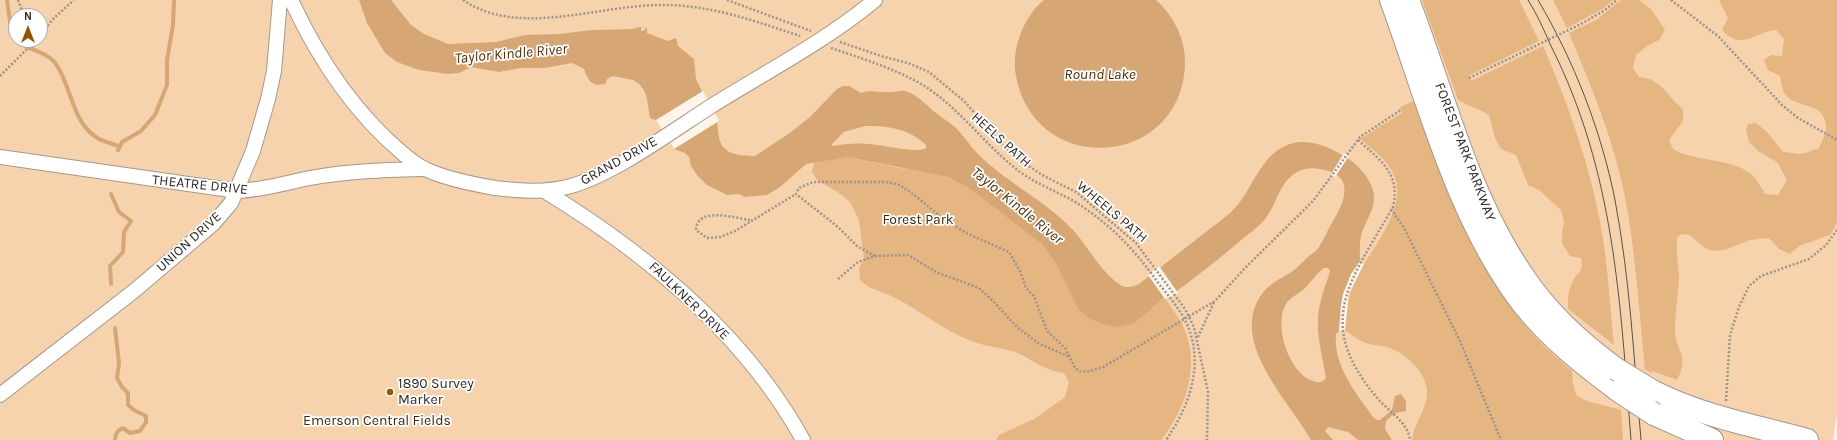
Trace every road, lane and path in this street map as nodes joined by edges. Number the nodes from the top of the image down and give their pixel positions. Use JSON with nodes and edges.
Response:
{"nodes":[{"id":1,"x":74,"y":0,"type":"edge"},
{"id":2,"x":280,"y":0,"type":"edge"},
{"id":3,"x":291,"y":0,"type":"edge"},
{"id":4,"x":463,"y":0,"type":"edge"},
{"id":5,"x":727,"y":0,"type":"edge"},
{"id":6,"x":875,"y":0,"type":"edge"},
{"id":7,"x":1392,"y":0,"type":"edge"},
{"id":8,"x":1408,"y":0,"type":"edge"},
{"id":9,"x":1617,"y":0,"type":"edge"},
{"id":10,"x":1671,"y":0,"type":"edge"},
{"id":11,"x":48,"y":25,"type":"edge"},
{"id":12,"x":809,"y":30,"type":"dead end"},
{"id":13,"x":800,"y":36,"type":"dead end"},
{"id":14,"x":838,"y":41,"type":"dead end"},
{"id":15,"x":828,"y":47,"type":"dead end"},
{"id":16,"x":28,"y":48,"type":"edge"},
{"id":17,"x":0,"y":76,"type":"edge"},
{"id":18,"x":1469,"y":78,"type":"dead end"},
{"id":19,"x":1401,"y":110,"type":"dead end"},
{"id":20,"x":1357,"y":140,"type":"junction"},
{"id":21,"x":1837,"y":140,"type":"edge"},
{"id":22,"x":0,"y":158,"type":"edge"},
{"id":23,"x":424,"y":169,"type":"junction"},
{"id":24,"x":237,"y":191,"type":"junction"},
{"id":25,"x":546,"y":192,"type":"junction"},
{"id":26,"x":796,"y":194,"type":"junction"},
{"id":27,"x":1391,"y":210,"type":"junction"},
{"id":28,"x":750,"y":220,"type":"junction"},
{"id":29,"x":1837,"y":230,"type":"edge"},
{"id":30,"x":874,"y":256,"type":"junction"},
{"id":31,"x":838,"y":279,"type":"dead end"},
{"id":32,"x":1214,"y":301,"type":"junction"},
{"id":33,"x":1190,"y":316,"type":"junction"},
{"id":34,"x":1184,"y":319,"type":"junction"},
{"id":35,"x":1197,"y":338,"type":"junction"},
{"id":36,"x":1070,"y":357,"type":"junction"},
{"id":37,"x":0,"y":395,"type":"edge"},
{"id":38,"x":1725,"y":402,"type":"dead end"},
{"id":39,"x":803,"y":440,"type":"edge"},
{"id":40,"x":1166,"y":440,"type":"edge"},
{"id":41,"x":1207,"y":440,"type":"edge"},
{"id":42,"x":1410,"y":440,"type":"edge"},
{"id":43,"x":1501,"y":440,"type":"edge"},
{"id":44,"x":1712,"y":440,"type":"edge"},
{"id":45,"x":1807,"y":440,"type":"edge"}],
"edges":[{"from":1,"to":11,"type":"path"},
{"from":2,"to":24,"type":"street","name":"UNION DRIVE"},
{"from":3,"to":23,"type":"street","name":"GRAND DRIVE"},
{"from":4,"to":13,"type":"path"},
{"from":5,"to":12,"type":"path"},
{"from":6,"to":25,"type":"street","name":"GRAND DRIVE"},
{"from":7,"to":44,"type":"main road","name":"FOREST PARK PARKWAY","bridge":true},
{"from":8,"to":45,"type":"main road","name":"FOREST PARK PARKWAY","bridge":true},
{"from":9,"to":18,"type":"path","bridge":true},
{"from":10,"to":21,"type":"path"},
{"from":14,"to":33,"type":"path","name":"WHEELS PATH"},
{"from":15,"to":34,"type":"path","name":"HEELS PATH"},
{"from":16,"to":17,"type":"path"},
{"from":19,"to":20,"type":"path"},
{"from":20,"to":27,"type":"path"},
{"from":20,"to":32,"type":"path"},
{"from":22,"to":24,"type":"street","name":"THEATRE DRIVE"},
{"from":23,"to":24,"type":"street","name":"THEATRE DRIVE"},
{"from":23,"to":25,"type":"street","name":"GRAND DRIVE"},
{"from":24,"to":37,"type":"street","name":"UNION DRIVE"},
{"from":25,"to":39,"type":"street","name":"FAULKNER DRIVE"},
{"from":26,"to":28,"type":"path"},
{"from":26,"to":30,"type":"path"},
{"from":26,"to":36,"type":"path"},
{"from":27,"to":42,"type":"path"},
{"from":27,"to":43,"type":"path"},
{"from":28,"to":28,"type":"path"},
{"from":29,"to":38,"type":"path"},
{"from":30,"to":31,"type":"path"},
{"from":30,"to":36,"type":"path"},
{"from":32,"to":33,"type":"path"},
{"from":32,"to":35,"type":"path"},
{"from":33,"to":34,"type":"path"},
{"from":33,"to":35,"type":"path","name":"WHEELS PATH"},
{"from":34,"to":36,"type":"path"},
{"from":34,"to":40,"type":"path","name":"HEELS PATH"},
{"from":35,"to":41,"type":"path","name":"WHEELS PATH"}]}
